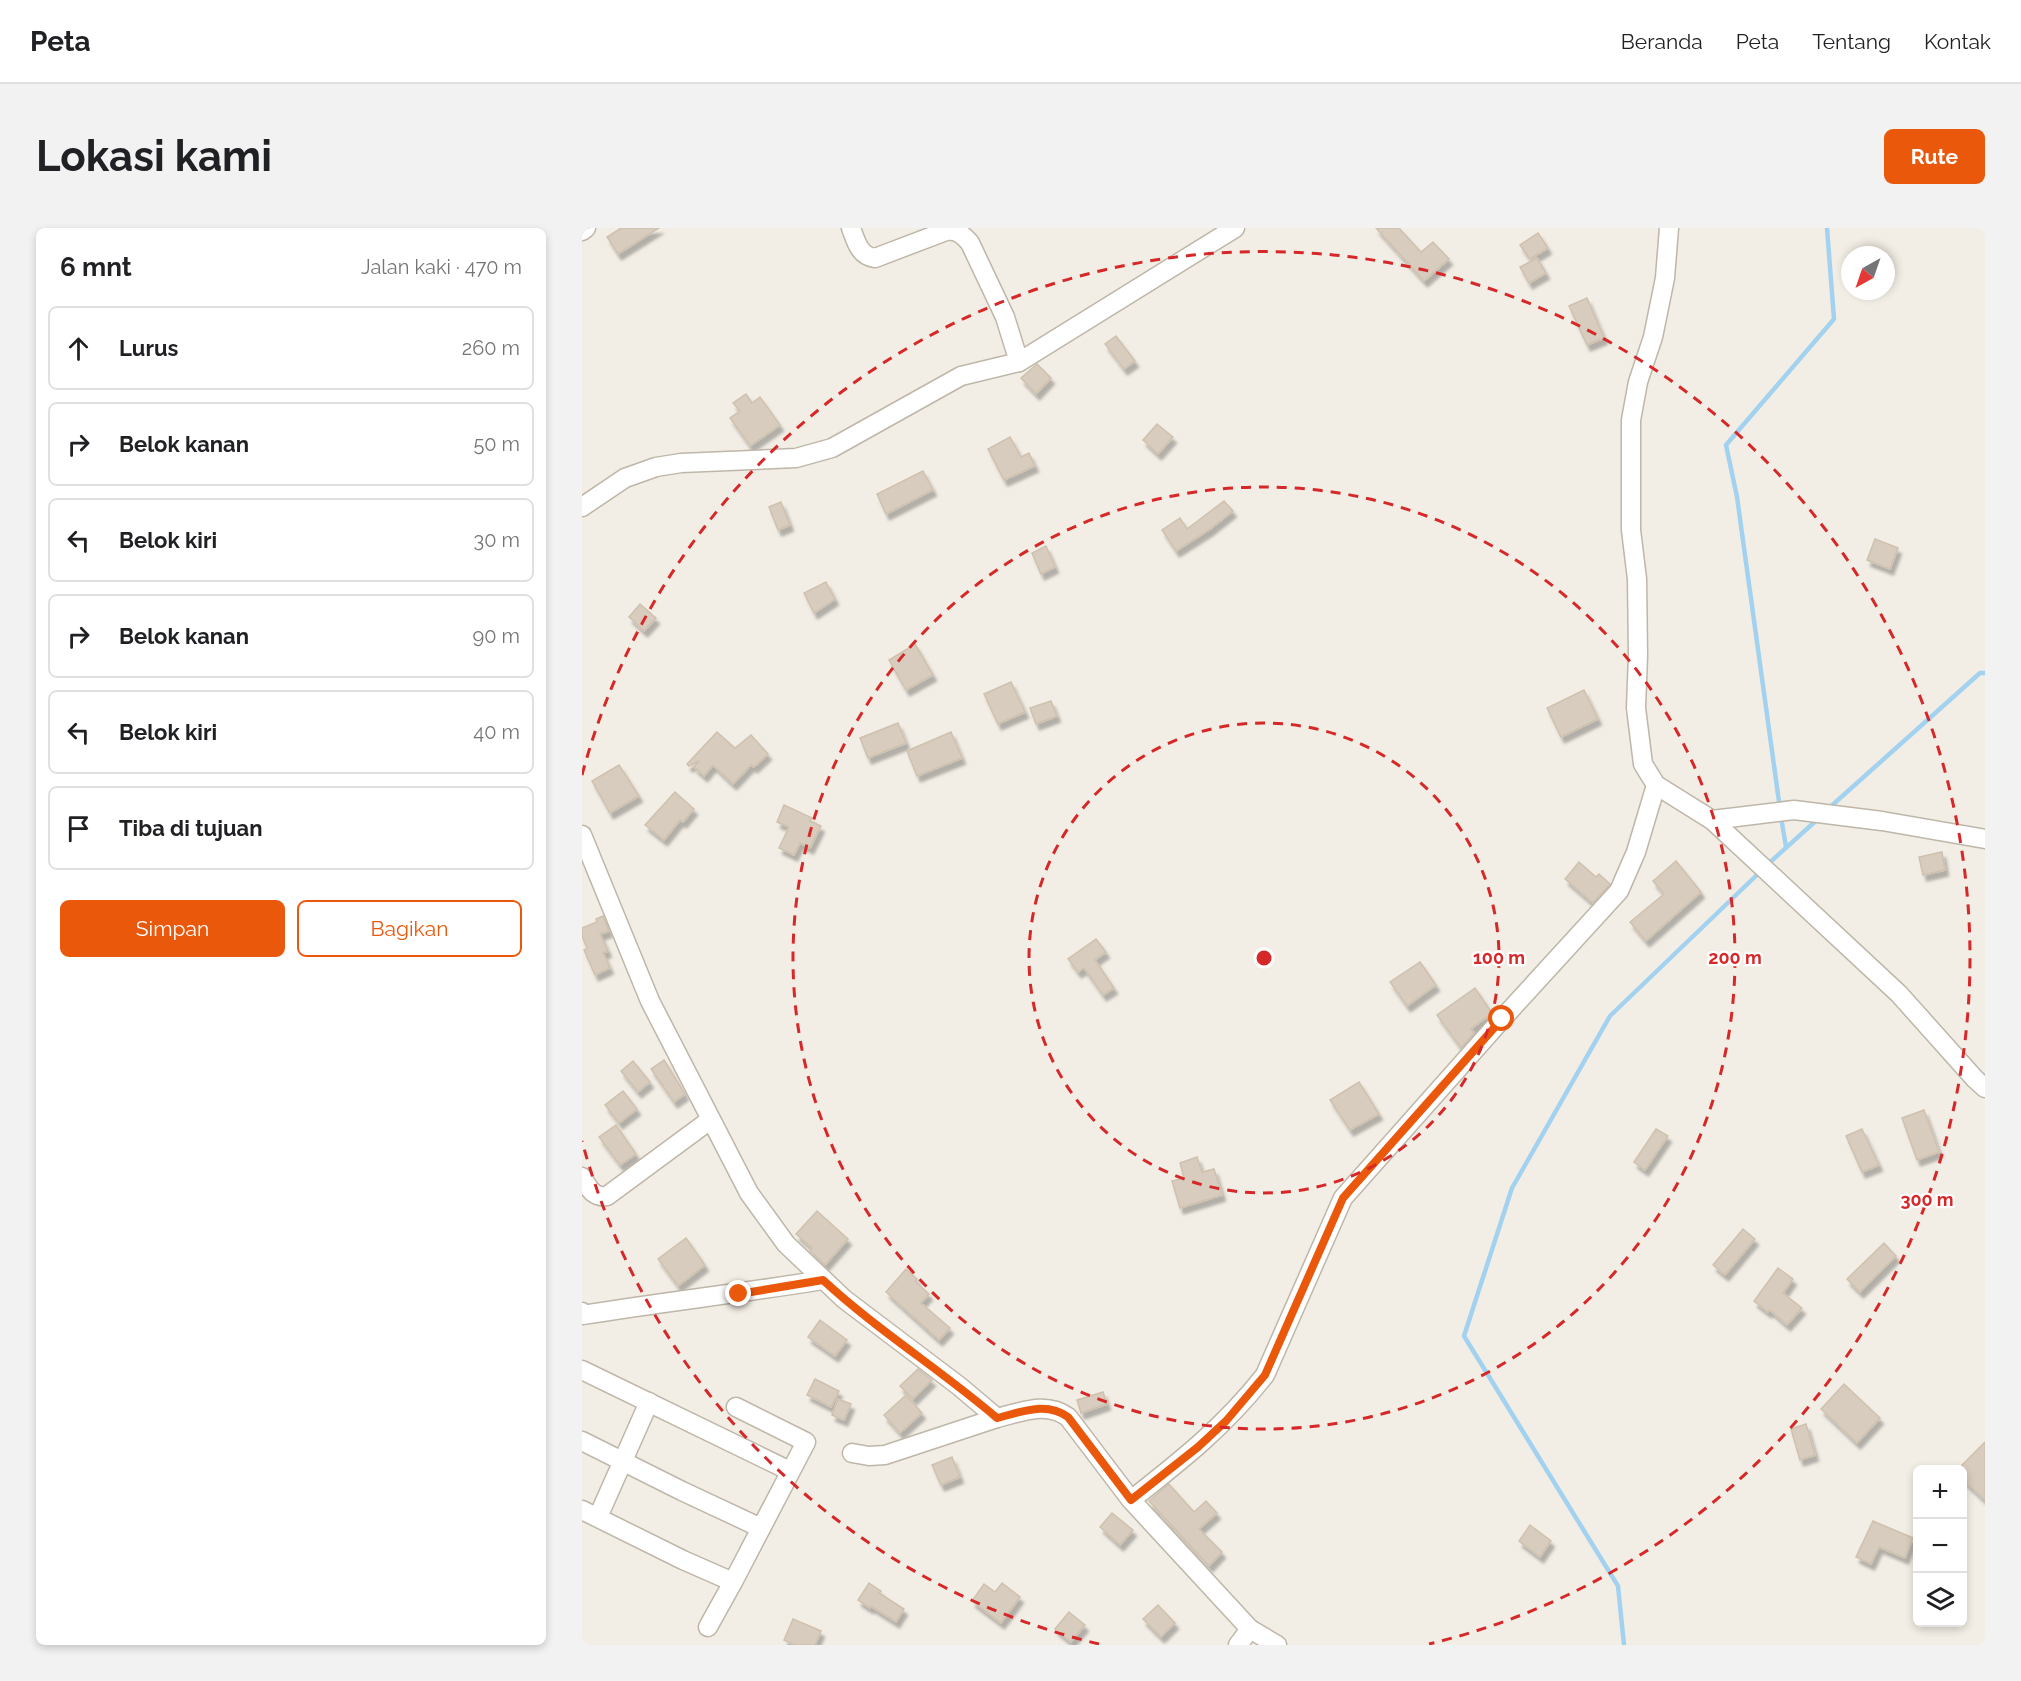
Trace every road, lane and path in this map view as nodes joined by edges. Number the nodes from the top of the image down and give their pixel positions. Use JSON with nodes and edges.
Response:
{"nodes":[{"id":1,"x":586,"y":228,"type":"edge"},
{"id":2,"x":851,"y":228,"type":"edge"},
{"id":3,"x":1235,"y":228,"type":"edge"},
{"id":4,"x":1668,"y":228,"type":"edge"},
{"id":5,"x":582,"y":231,"type":"edge"},
{"id":6,"x":1019,"y":362,"type":"junction"},
{"id":7,"x":582,"y":507,"type":"edge"},
{"id":8,"x":1656,"y":785,"type":"junction"},
{"id":9,"x":1712,"y":820,"type":"junction"},
{"id":10,"x":582,"y":835,"type":"edge"},
{"id":11,"x":1985,"y":839,"type":"edge"},
{"id":12,"x":1985,"y":1088,"type":"edge"},
{"id":13,"x":710,"y":1120,"type":"junction"},
{"id":14,"x":582,"y":1178,"type":"edge"},
{"id":15,"x":823,"y":1280,"type":"junction"},
{"id":16,"x":582,"y":1314,"type":"edge"},
{"id":17,"x":582,"y":1370,"type":"edge"},
{"id":18,"x":649,"y":1402,"type":"junction"},
{"id":19,"x":735,"y":1407,"type":"dead end"},
{"id":20,"x":997,"y":1418,"type":"junction"},
{"id":21,"x":582,"y":1441,"type":"edge"},
{"id":22,"x":852,"y":1453,"type":"dead end"},
{"id":23,"x":624,"y":1461,"type":"junction"},
{"id":24,"x":790,"y":1471,"type":"junction"},
{"id":25,"x":1131,"y":1500,"type":"junction"},
{"id":26,"x":590,"y":1513,"type":"edge"},
{"id":27,"x":761,"y":1528,"type":"junction"},
{"id":28,"x":733,"y":1581,"type":"junction"},
{"id":29,"x":708,"y":1627,"type":"dead end"},
{"id":30,"x":1250,"y":1629,"type":"junction"},
{"id":31,"x":1238,"y":1645,"type":"edge"},
{"id":32,"x":1277,"y":1645,"type":"edge"}],
"edges":[{"from":1,"to":5,"type":"street"},
{"from":2,"to":6,"type":"street"},
{"from":3,"to":6,"type":"street"},
{"from":4,"to":8,"type":"street"},
{"from":6,"to":7,"type":"street"},
{"from":8,"to":9,"type":"street"},
{"from":8,"to":25,"type":"street"},
{"from":9,"to":11,"type":"street"},
{"from":9,"to":12,"type":"street"},
{"from":10,"to":13,"type":"street"},
{"from":13,"to":14,"type":"street"},
{"from":13,"to":15,"type":"street"},
{"from":15,"to":16,"type":"street"},
{"from":15,"to":20,"type":"street"},
{"from":17,"to":18,"type":"street"},
{"from":18,"to":23,"type":"street"},
{"from":18,"to":24,"type":"street"},
{"from":19,"to":24,"type":"street"},
{"from":20,"to":22,"type":"street"},
{"from":20,"to":25,"type":"street"},
{"from":21,"to":23,"type":"street"},
{"from":23,"to":26,"type":"street"},
{"from":23,"to":27,"type":"street"},
{"from":24,"to":27,"type":"street"},
{"from":25,"to":30,"type":"street"},
{"from":26,"to":28,"type":"street"},
{"from":27,"to":28,"type":"street"},
{"from":28,"to":29,"type":"street"},
{"from":30,"to":31,"type":"street"},
{"from":30,"to":32,"type":"street"}]}
